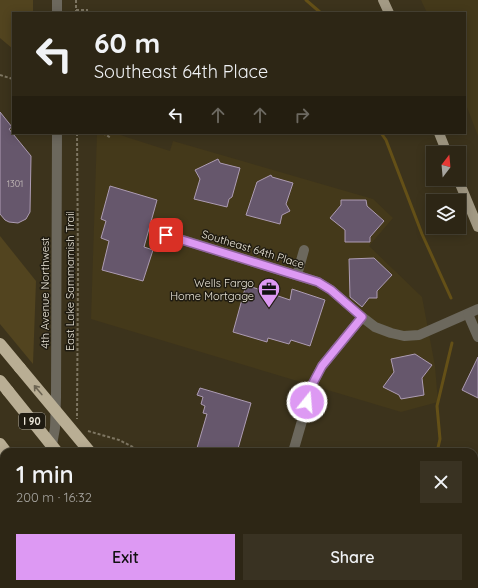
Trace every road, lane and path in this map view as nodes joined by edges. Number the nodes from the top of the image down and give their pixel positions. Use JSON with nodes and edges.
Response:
{"nodes":[{"id":1,"x":57,"y":0,"type":"edge"},
{"id":2,"x":76,"y":0,"type":"edge"},
{"id":3,"x":383,"y":0,"type":"edge"},
{"id":4,"x":88,"y":10,"type":"dead end"},
{"id":5,"x":57,"y":12,"type":"edge"},
{"id":6,"x":76,"y":12,"type":"edge"},
{"id":7,"x":389,"y":12,"type":"edge"},
{"id":8,"x":0,"y":75,"type":"edge"},
{"id":9,"x":12,"y":79,"type":"edge"},
{"id":10,"x":57,"y":134,"type":"edge"},
{"id":11,"x":77,"y":134,"type":"edge"},
{"id":12,"x":104,"y":134,"type":"edge"},
{"id":13,"x":439,"y":134,"type":"edge"},
{"id":14,"x":111,"y":138,"type":"dead end"},
{"id":15,"x":444,"y":146,"type":"edge"},
{"id":16,"x":461,"y":186,"type":"edge"},
{"id":17,"x":478,"y":227,"type":"edge"},
{"id":18,"x":166,"y":235,"type":"dead end"},
{"id":19,"x":304,"y":250,"type":"dead end"},
{"id":20,"x":297,"y":275,"type":"junction"},
{"id":21,"x":478,"y":309,"type":"edge"},
{"id":22,"x":468,"y":314,"type":"junction"},
{"id":23,"x":362,"y":317,"type":"junction"},
{"id":24,"x":478,"y":336,"type":"edge"},
{"id":25,"x":0,"y":344,"type":"edge"},
{"id":26,"x":0,"y":381,"type":"edge"},
{"id":27,"x":77,"y":422,"type":"dead end"},
{"id":28,"x":83,"y":430,"type":"dead end"},
{"id":29,"x":51,"y":448,"type":"edge"},
{"id":30,"x":54,"y":448,"type":"edge"},
{"id":31,"x":87,"y":448,"type":"edge"},
{"id":32,"x":135,"y":448,"type":"edge"},
{"id":33,"x":294,"y":448,"type":"edge"}],
"edges":[{"from":1,"to":5,"type":"street"},
{"from":2,"to":6,"type":"path"},
{"from":3,"to":7,"type":"main road"},
{"from":4,"to":6,"type":"path"},
{"from":8,"to":9,"type":"path"},
{"from":10,"to":29,"type":"street","name":"4th Avenue Northwest"},
{"from":11,"to":27,"type":"path","name":"East Lake Sammamish Trail"},
{"from":12,"to":14,"type":"path"},
{"from":13,"to":15,"type":"main road"},
{"from":16,"to":17,"type":"main road"},
{"from":18,"to":20,"type":"street","name":"Southeast 64th Place"},
{"from":19,"to":20,"type":"street"},
{"from":20,"to":23,"type":"street","name":"Southeast 64th Place"},
{"from":21,"to":22,"type":"street","name":"Southeast 64th Place"},
{"from":22,"to":23,"type":"street","name":"Southeast 64th Place"},
{"from":22,"to":24,"type":"street"},
{"from":23,"to":33,"type":"street"},
{"from":31,"to":25,"type":"highway","one_way":true,"bridge":true},
{"from":26,"to":30,"type":"highway","number":"I 90","bridge":true},
{"from":28,"to":32,"type":"path"}]}
